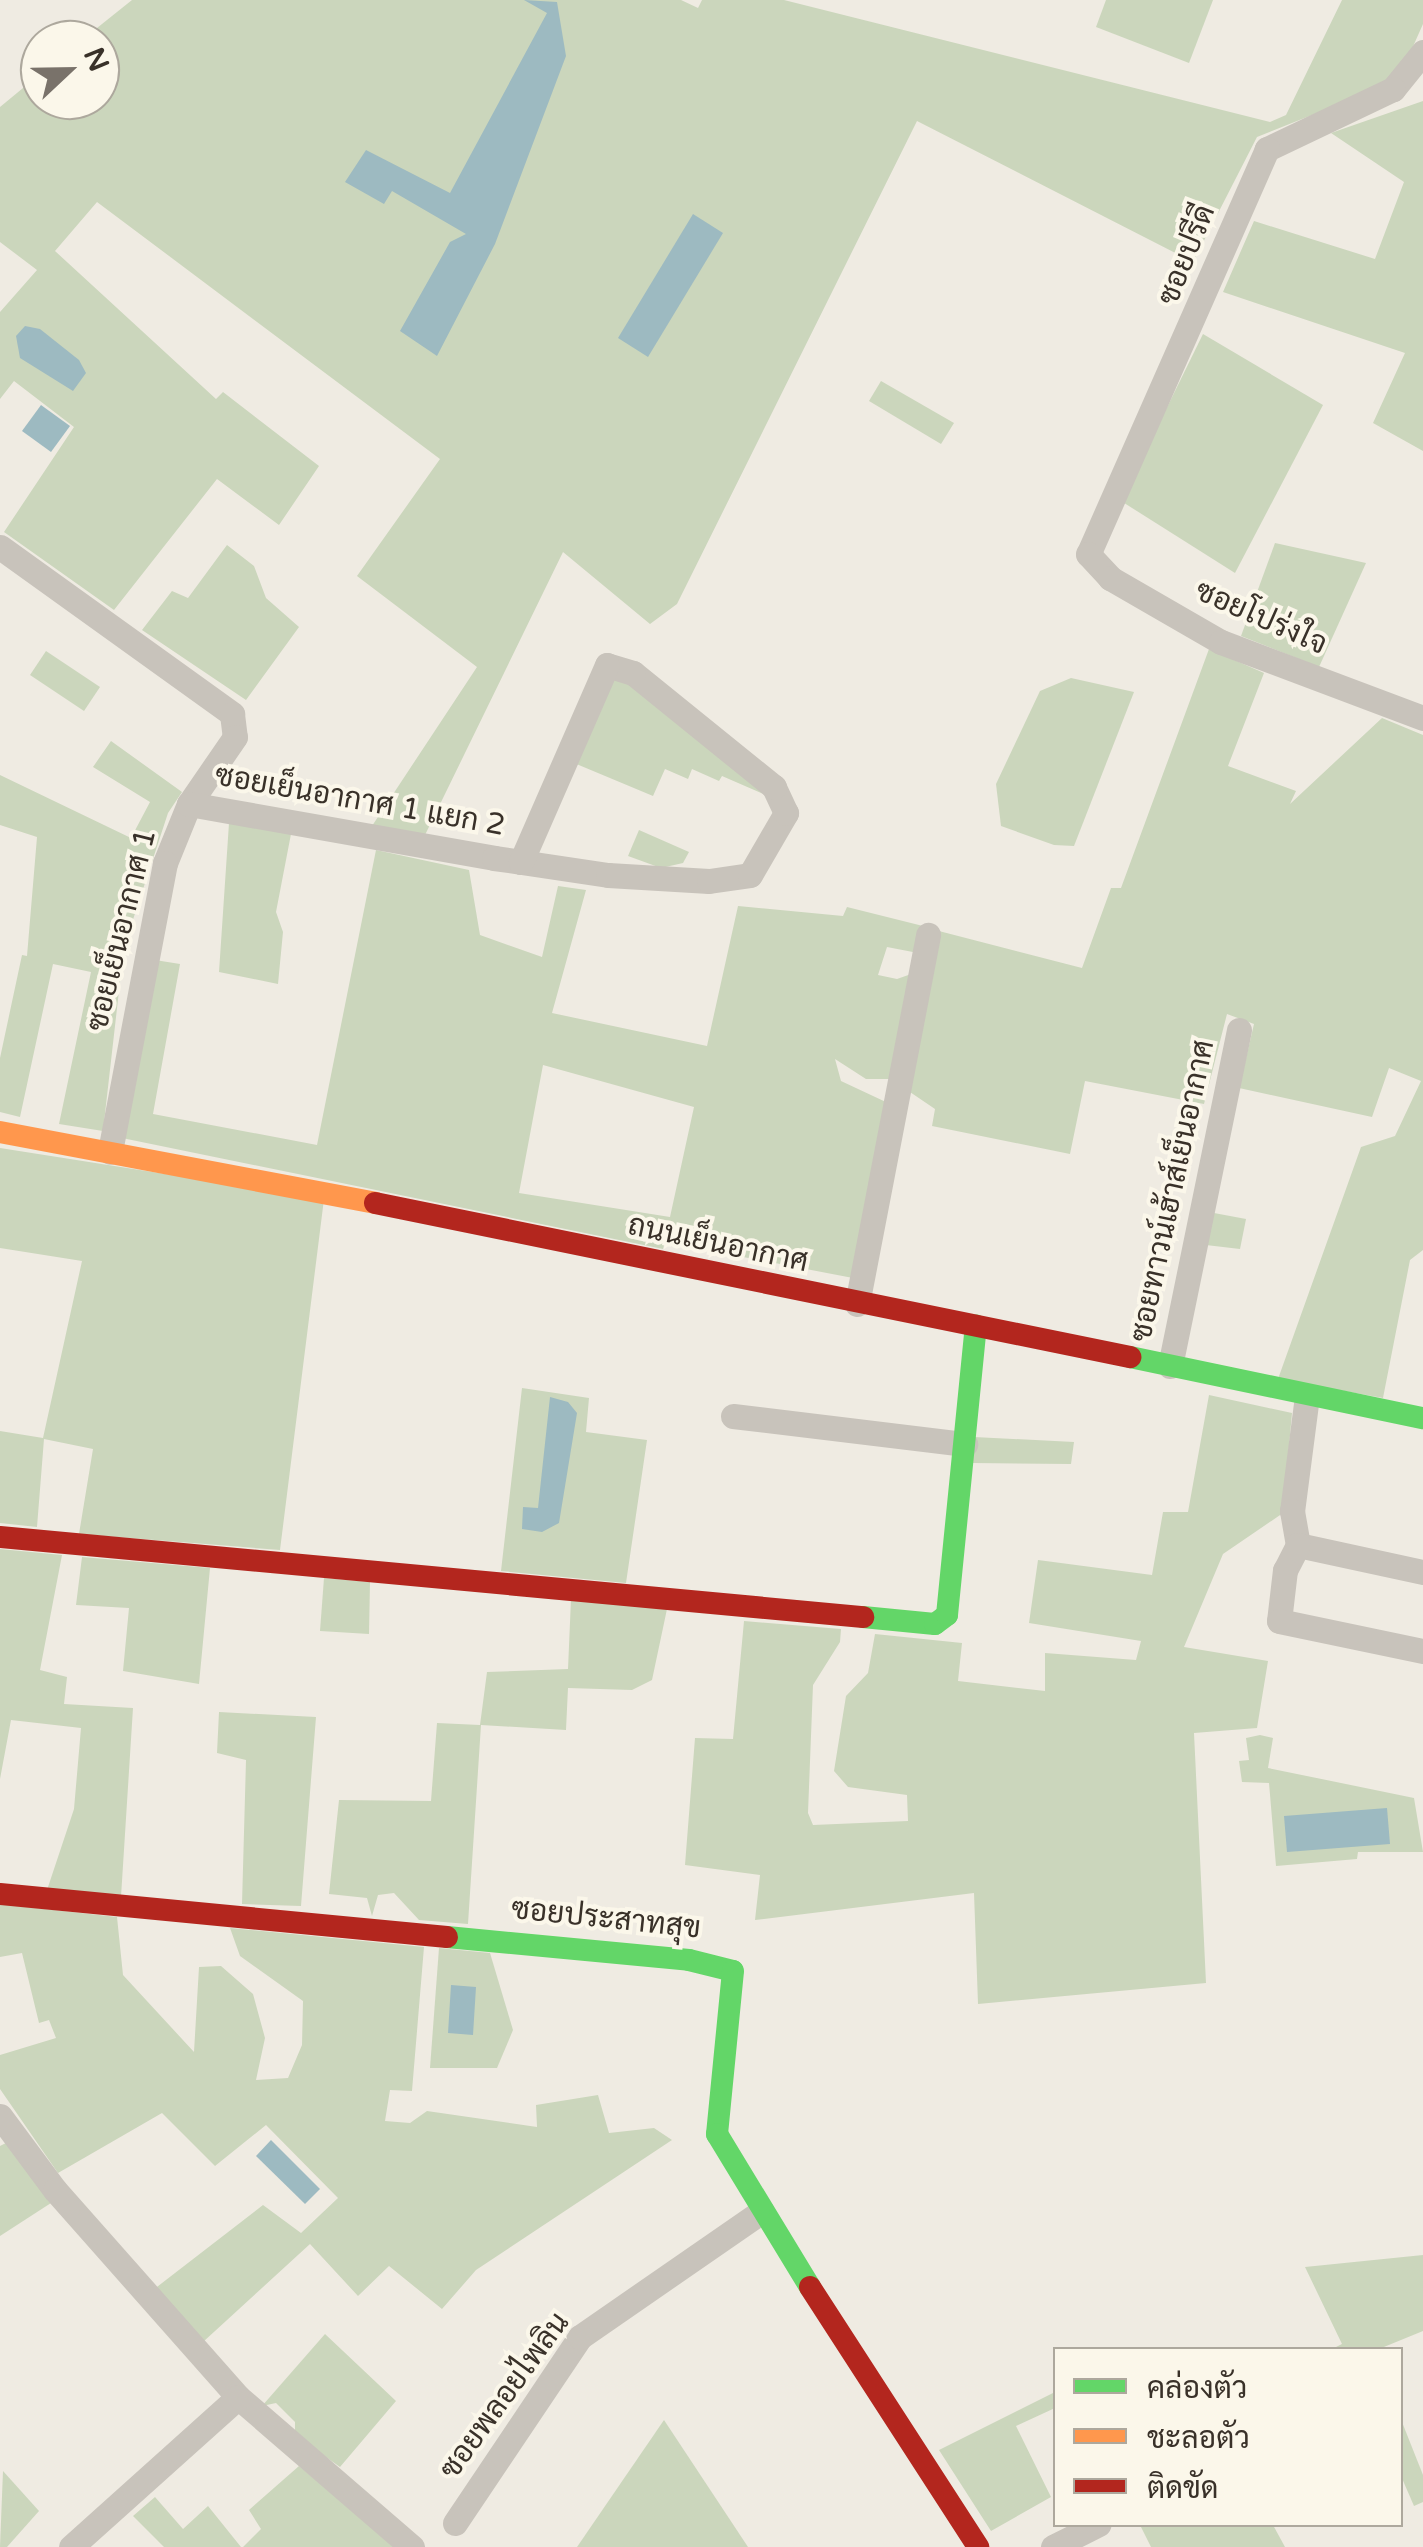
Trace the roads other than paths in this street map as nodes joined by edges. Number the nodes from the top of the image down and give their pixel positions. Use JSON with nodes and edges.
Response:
{"nodes":[{"id":1,"x":1423,"y":52,"type":"edge"},
{"id":2,"x":0,"y":548,"type":"edge"},
{"id":3,"x":1088,"y":554,"type":"joint"},
{"id":4,"x":1423,"y":718,"type":"edge"},
{"id":5,"x":189,"y":804,"type":"junction"},
{"id":6,"x":521,"y":862,"type":"junction"},
{"id":7,"x":928,"y":935,"type":"dead end"},
{"id":8,"x":1239,"y":1030,"type":"dead end"},
{"id":9,"x":0,"y":1132,"type":"edge"},
{"id":10,"x":110,"y":1152,"type":"junction"},
{"id":11,"x":858,"y":1304,"type":"junction"},
{"id":12,"x":976,"y":1324,"type":"junction"},
{"id":13,"x":1170,"y":1366,"type":"junction"},
{"id":14,"x":1307,"y":1396,"type":"junction"},
{"id":15,"x":733,"y":1416,"type":"dead end"},
{"id":16,"x":1423,"y":1418,"type":"edge"},
{"id":17,"x":965,"y":1444,"type":"junction"},
{"id":18,"x":0,"y":1536,"type":"edge"},
{"id":19,"x":1298,"y":1544,"type":"junction"},
{"id":20,"x":1423,"y":1572,"type":"edge"},
{"id":21,"x":1423,"y":1651,"type":"edge"},
{"id":22,"x":0,"y":1894,"type":"edge"},
{"id":23,"x":0,"y":2116,"type":"edge"},
{"id":24,"x":762,"y":2211,"type":"junction"},
{"id":25,"x":238,"y":2397,"type":"junction"},
{"id":26,"x":455,"y":2523,"type":"dead end"},
{"id":27,"x":1093,"y":2527,"type":"edge"},
{"id":28,"x":71,"y":2547,"type":"edge"},
{"id":29,"x":412,"y":2547,"type":"edge"},
{"id":30,"x":978,"y":2547,"type":"edge"},
{"id":31,"x":1052,"y":2547,"type":"edge"}],
"edges":[{"from":1,"to":3,"type":"street","name":"ซอยปรีดี"},
{"from":2,"to":5,"type":"street","name":"ซอยเย็นอากาศ 1"},
{"from":3,"to":4,"type":"street","name":"ซอยโปร่งใจ"},
{"from":5,"to":6,"type":"street","name":"ซอยเย็นอากาศ 1 แยก 2"},
{"from":5,"to":10,"type":"street","name":"ซอยเย็นอากาศ 1"},
{"from":6,"to":6,"type":"street","name":"ซอยเย็นอากาศ 1 แยก 2"},
{"from":7,"to":11,"type":"street"},
{"from":8,"to":13,"type":"street","name":"ซอยทาวน์เฮ้าส์เย็นอากาศ"},
{"from":9,"to":10,"type":"street","name":"ถนนเย็นอากาศ"},
{"from":10,"to":11,"type":"street","name":"ถนนเย็นอากาศ"},
{"from":11,"to":12,"type":"street","name":"ถนนเย็นอากาศ"},
{"from":12,"to":13,"type":"street","name":"ถนนเย็นอากาศ"},
{"from":12,"to":17,"type":"street"},
{"from":13,"to":14,"type":"street","name":"ถนนเย็นอากาศ"},
{"from":14,"to":16,"type":"street","name":"ถนนเย็นอากาศ"},
{"from":14,"to":19,"type":"street"},
{"from":15,"to":17,"type":"street"},
{"from":17,"to":18,"type":"street"},
{"from":19,"to":20,"type":"street"},
{"from":19,"to":21,"type":"street"},
{"from":22,"to":24,"type":"street","name":"ซอยประสาทสุข"},
{"from":23,"to":25,"type":"street"},
{"from":24,"to":26,"type":"street","name":"ซอยพลอยไพลิน"},
{"from":24,"to":30,"type":"street","name":"ซอยประสาทสุข"},
{"from":25,"to":28,"type":"street"},
{"from":25,"to":29,"type":"street"},
{"from":27,"to":31,"type":"street"}]}
